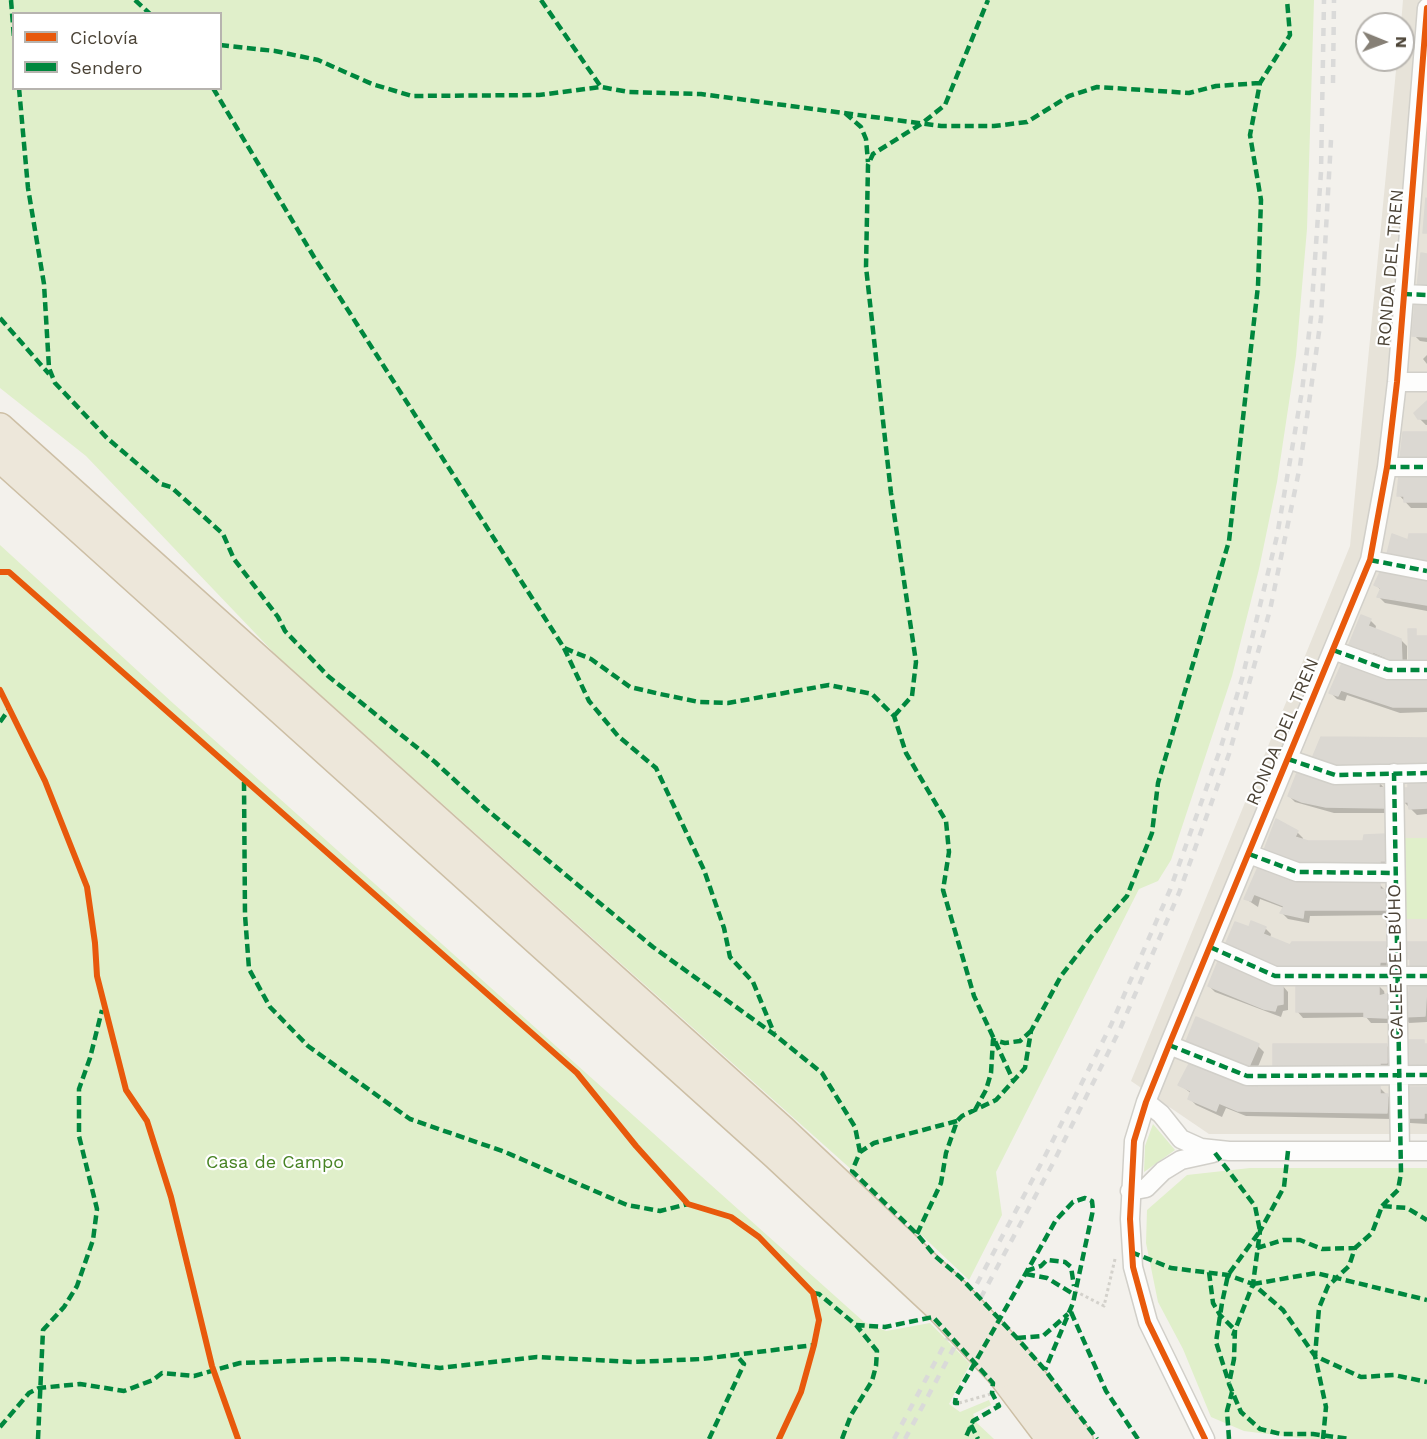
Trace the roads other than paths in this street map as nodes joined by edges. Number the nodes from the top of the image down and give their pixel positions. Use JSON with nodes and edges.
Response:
{"nodes":[{"id":1,"x":1427,"y":8,"type":"edge"},
{"id":2,"x":1423,"y":86,"type":"edge"},
{"id":3,"x":1420,"y":187,"type":"edge"},
{"id":4,"x":1402,"y":294,"type":"junction"},
{"id":5,"x":1427,"y":295,"type":"edge"},
{"id":6,"x":1397,"y":382,"type":"junction"},
{"id":7,"x":1427,"y":382,"type":"edge"},
{"id":8,"x":0,"y":427,"type":"edge"},
{"id":9,"x":0,"y":458,"type":"edge"},
{"id":10,"x":1387,"y":467,"type":"junction"},
{"id":11,"x":1427,"y":467,"type":"edge"},
{"id":12,"x":1370,"y":560,"type":"junction"},
{"id":13,"x":1427,"y":571,"type":"edge"},
{"id":14,"x":1333,"y":650,"type":"junction"},
{"id":15,"x":1427,"y":670,"type":"edge"},
{"id":16,"x":1288,"y":759,"type":"junction"},
{"id":17,"x":1394,"y":773,"type":"junction"},
{"id":18,"x":1427,"y":773,"type":"edge"},
{"id":19,"x":1249,"y":854,"type":"junction"},
{"id":20,"x":1395,"y":873,"type":"junction"},
{"id":21,"x":1210,"y":946,"type":"junction"},
{"id":22,"x":1397,"y":976,"type":"junction"},
{"id":23,"x":1427,"y":976,"type":"edge"},
{"id":24,"x":1169,"y":1045,"type":"junction"},
{"id":25,"x":1398,"y":1075,"type":"junction"},
{"id":26,"x":1427,"y":1075,"type":"edge"},
{"id":27,"x":1146,"y":1102,"type":"junction"},
{"id":28,"x":1229,"y":1150,"type":"junction"},
{"id":29,"x":1400,"y":1150,"type":"junction"},
{"id":30,"x":1427,"y":1150,"type":"edge"},
{"id":31,"x":1130,"y":1191,"type":"junction"},
{"id":32,"x":948,"y":1301,"type":"junction"},
{"id":33,"x":1004,"y":1375,"type":"junction"},
{"id":34,"x":1050,"y":1439,"type":"edge"},
{"id":35,"x":1078,"y":1439,"type":"edge"},
{"id":36,"x":1204,"y":1439,"type":"edge"}],
"edges":[{"from":1,"to":2,"type":"street","name":"RONDA DEL TREN"},
{"from":2,"to":3,"type":"street","name":"RONDA DEL TREN"},
{"from":3,"to":4,"type":"street","name":"RONDA DEL TREN"},
{"from":4,"to":5,"type":"street"},
{"from":4,"to":6,"type":"street","name":"RONDA DEL TREN"},
{"from":6,"to":7,"type":"street"},
{"from":6,"to":10,"type":"street","name":"RONDA DEL TREN"},
{"from":8,"to":32,"type":"highway"},
{"from":9,"to":32,"type":"highway"},
{"from":10,"to":11,"type":"street"},
{"from":10,"to":12,"type":"street","name":"RONDA DEL TREN"},
{"from":12,"to":13,"type":"street"},
{"from":12,"to":14,"type":"street","name":"RONDA DEL TREN"},
{"from":14,"to":15,"type":"street"},
{"from":14,"to":16,"type":"street","name":"RONDA DEL TREN"},
{"from":16,"to":17,"type":"street"},
{"from":16,"to":19,"type":"street","name":"RONDA DEL TREN"},
{"from":17,"to":18,"type":"street"},
{"from":17,"to":20,"type":"street","name":"CALLE DEL BÚHO"},
{"from":19,"to":20,"type":"street"},
{"from":19,"to":21,"type":"street","name":"RONDA DEL TREN"},
{"from":20,"to":22,"type":"street","name":"CALLE DEL BÚHO"},
{"from":21,"to":22,"type":"street"},
{"from":21,"to":24,"type":"street","name":"RONDA DEL TREN"},
{"from":22,"to":23,"type":"street"},
{"from":22,"to":25,"type":"street","name":"CALLE DEL BÚHO"},
{"from":24,"to":25,"type":"street"},
{"from":24,"to":27,"type":"street","name":"RONDA DEL TREN"},
{"from":25,"to":26,"type":"street"},
{"from":25,"to":29,"type":"street","name":"CALLE DEL BÚHO"},
{"from":27,"to":28,"type":"street"},
{"from":27,"to":31,"type":"street","name":"RONDA DEL TREN"},
{"from":28,"to":29,"type":"street"},
{"from":28,"to":31,"type":"street"},
{"from":29,"to":30,"type":"street"},
{"from":31,"to":36,"type":"street","name":"RONDA DEL TREN"},
{"from":32,"to":33,"type":"highway","bridge":true},
{"from":33,"to":34,"type":"highway"},
{"from":33,"to":35,"type":"highway"}]}
